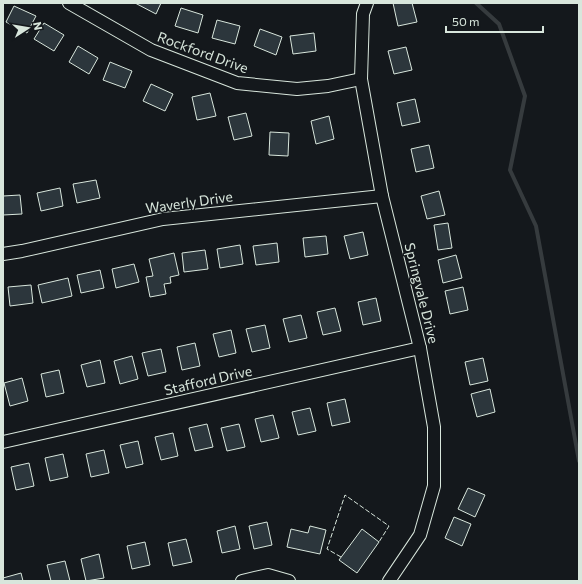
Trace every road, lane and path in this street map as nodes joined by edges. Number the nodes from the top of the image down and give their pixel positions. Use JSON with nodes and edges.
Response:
{"nodes":[{"id":1,"x":69,"y":3,"type":"edge"},
{"id":2,"x":366,"y":3,"type":"edge"},
{"id":3,"x":361,"y":79,"type":"junction"},
{"id":4,"x":382,"y":196,"type":"junction"},
{"id":5,"x":3,"y":254,"type":"edge"},
{"id":6,"x":420,"y":348,"type":"junction"},
{"id":7,"x":3,"y":442,"type":"edge"},
{"id":8,"x":242,"y":581,"type":"edge"},
{"id":9,"x":289,"y":581,"type":"edge"},
{"id":10,"x":388,"y":581,"type":"edge"}],
"edges":[{"from":1,"to":3,"type":"street","name":"Rockford Drive"},
{"from":2,"to":3,"type":"street","name":"Springvale Drive"},
{"from":3,"to":4,"type":"street","name":"Springvale Drive"},
{"from":4,"to":5,"type":"street","name":"Waverly Drive"},
{"from":4,"to":6,"type":"street","name":"Springvale Drive"},
{"from":6,"to":7,"type":"street","name":"Stafford Drive"},
{"from":6,"to":10,"type":"street","name":"Springvale Drive"},
{"from":8,"to":9,"type":"street"}]}
